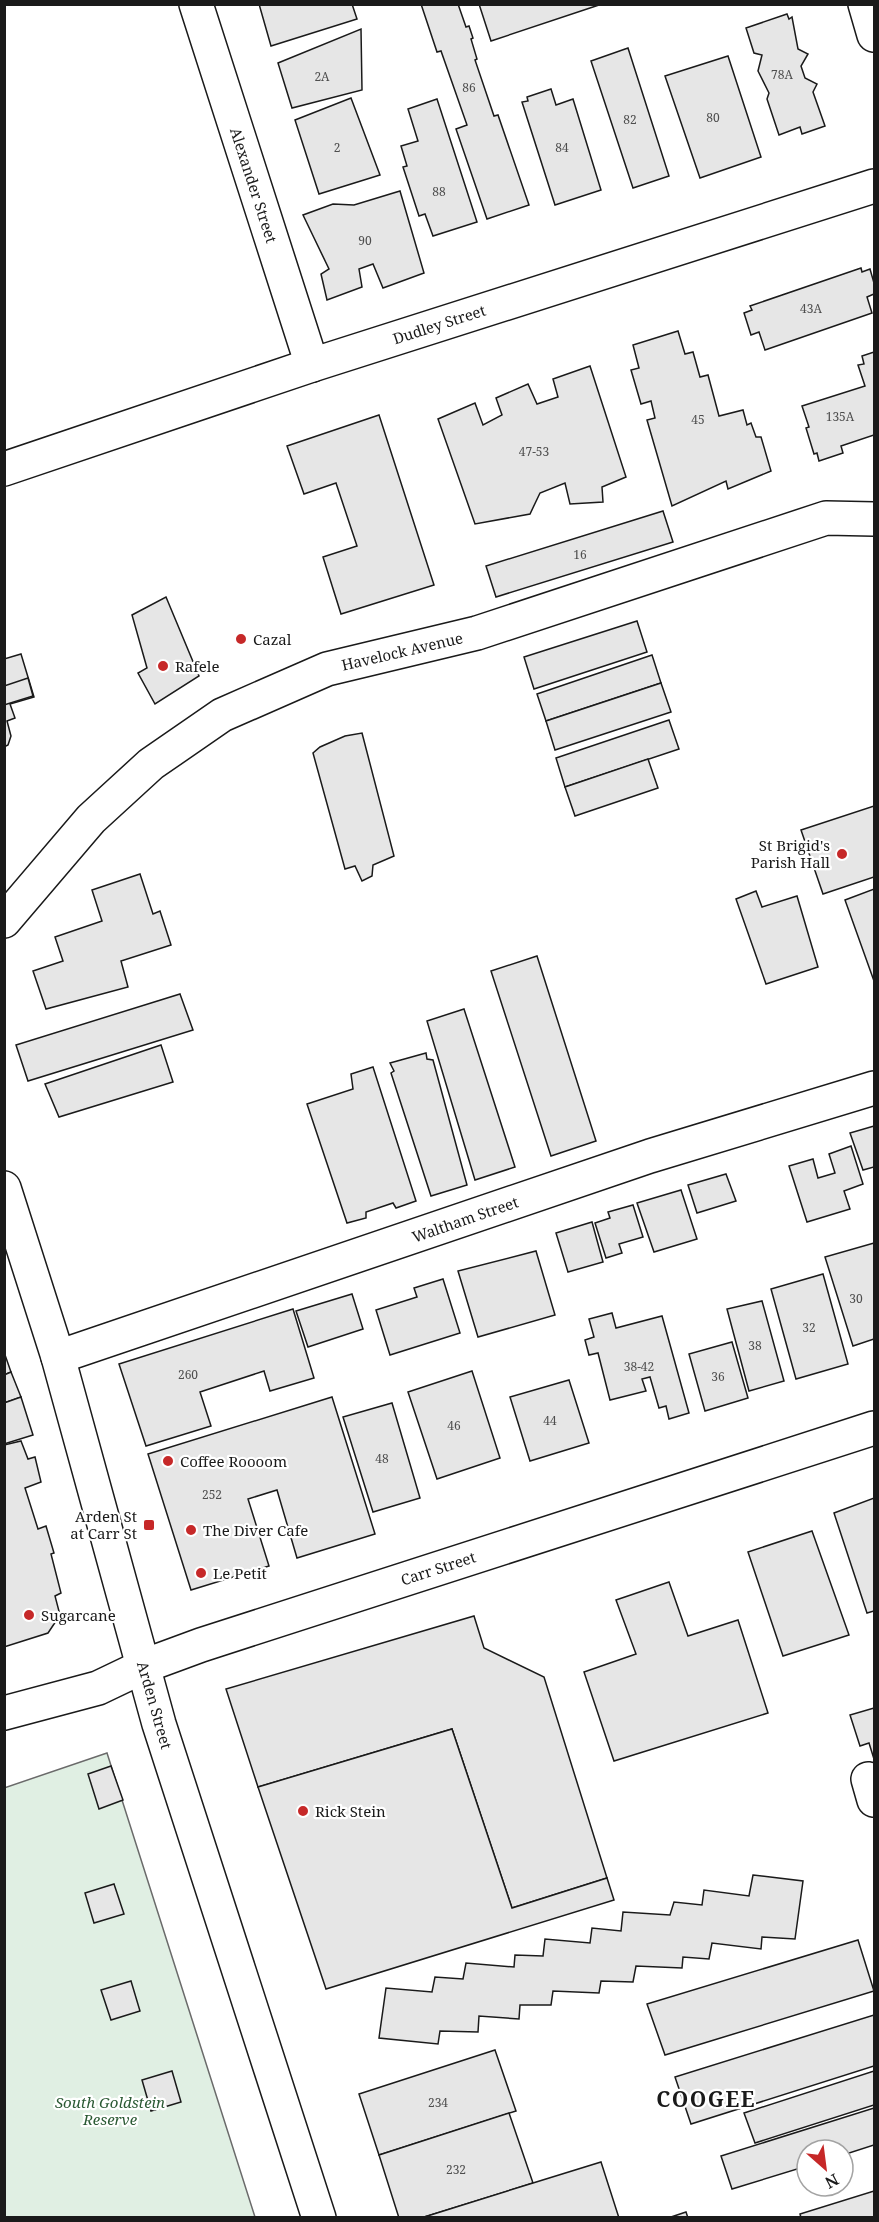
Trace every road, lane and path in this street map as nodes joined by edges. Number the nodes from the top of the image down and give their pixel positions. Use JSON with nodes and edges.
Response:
{"nodes":[{"id":1,"x":196,"y":4,"type":"edge"},
{"id":2,"x":865,"y":4,"type":"edge"},
{"id":3,"x":874,"y":35,"type":"edge"},
{"id":4,"x":874,"y":186,"type":"edge"},
{"id":5,"x":312,"y":365,"type":"junction"},
{"id":6,"x":4,"y":469,"type":"edge"},
{"id":7,"x":874,"y":519,"type":"edge"},
{"id":8,"x":4,"y":921,"type":"edge"},
{"id":9,"x":874,"y":1088,"type":"edge"},
{"id":10,"x":4,"y":1188,"type":"edge"},
{"id":11,"x":58,"y":1357,"type":"junction"},
{"id":12,"x":874,"y":1428,"type":"edge"},
{"id":13,"x":144,"y":1666,"type":"junction"},
{"id":14,"x":4,"y":1713,"type":"edge"},
{"id":15,"x":319,"y":2217,"type":"edge"}],
"edges":[{"from":1,"to":5,"type":"street","name":"Alexander Street"},
{"from":2,"to":3,"type":"street"},
{"from":4,"to":5,"type":"street","name":"Dudley Street"},
{"from":5,"to":6,"type":"street","name":"Dudley Street"},
{"from":7,"to":8,"type":"street","name":"Havelock Avenue"},
{"from":9,"to":11,"type":"street","name":"Waltham Street"},
{"from":10,"to":11,"type":"street","name":"Arden Street"},
{"from":11,"to":13,"type":"street","name":"Arden Street"},
{"from":12,"to":13,"type":"street","name":"Carr Street"},
{"from":13,"to":14,"type":"street","name":"Carr Street"},
{"from":13,"to":15,"type":"street","name":"Arden Street"}]}
